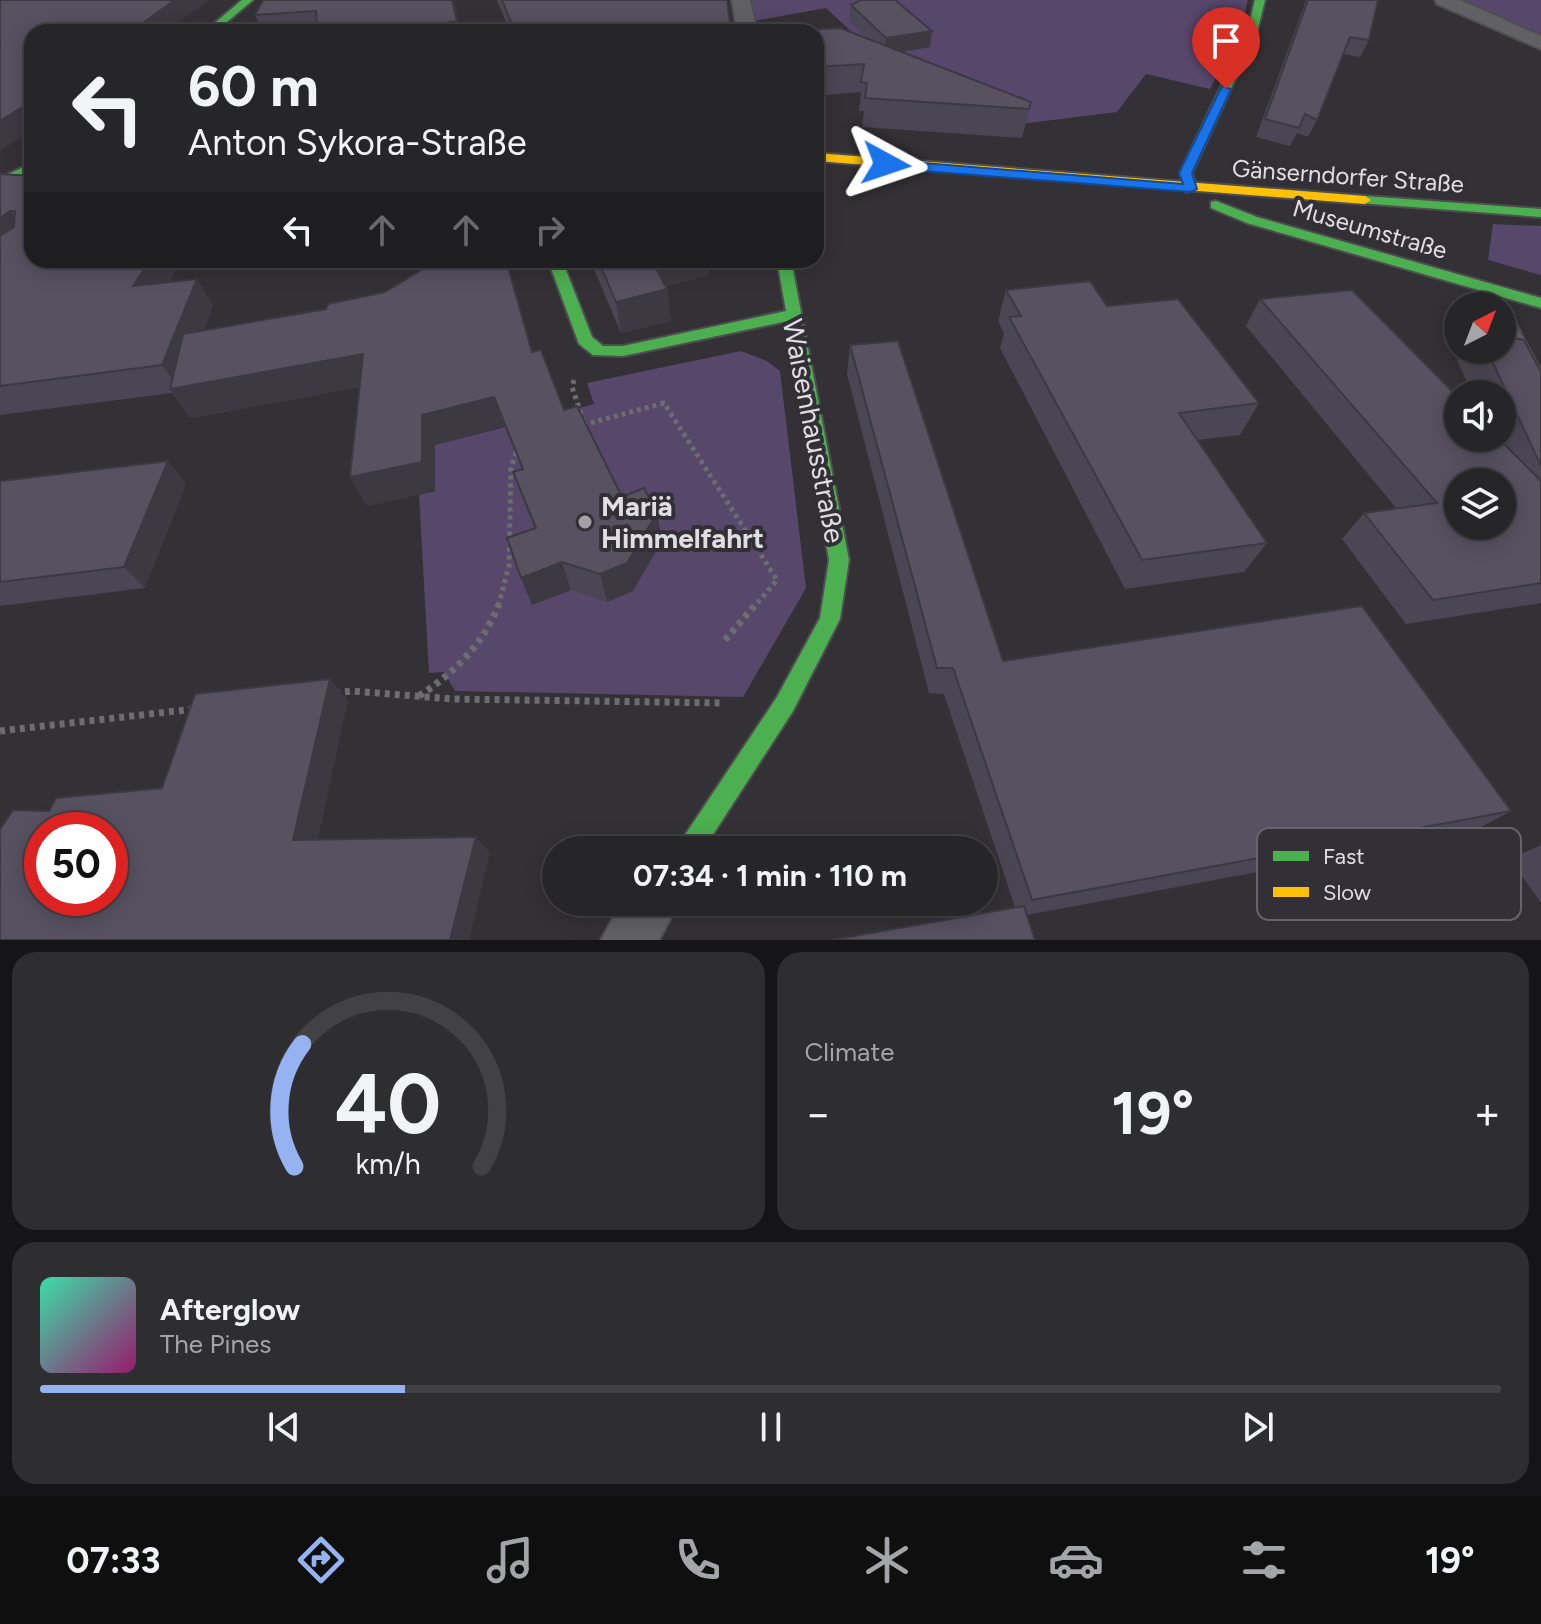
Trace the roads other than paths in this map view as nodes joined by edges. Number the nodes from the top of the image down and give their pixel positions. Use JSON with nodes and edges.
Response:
{"nodes":[{"id":1,"x":248,"y":0,"type":"edge"},
{"id":2,"x":741,"y":0,"type":"edge"},
{"id":3,"x":1260,"y":0,"type":"edge"},
{"id":4,"x":1444,"y":0,"type":"edge"},
{"id":5,"x":219,"y":24,"type":"edge"},
{"id":6,"x":746,"y":24,"type":"edge"},
{"id":7,"x":1541,"y":43,"type":"edge"},
{"id":8,"x":824,"y":158,"type":"edge"},
{"id":9,"x":24,"y":171,"type":"edge"},
{"id":10,"x":0,"y":183,"type":"edge"},
{"id":11,"x":1191,"y":189,"type":"junction"},
{"id":12,"x":1541,"y":213,"type":"edge"},
{"id":13,"x":558,"y":268,"type":"edge"},
{"id":14,"x":785,"y":268,"type":"edge"},
{"id":15,"x":1475,"y":292,"type":"edge"},
{"id":16,"x":1516,"y":300,"type":"edge"},
{"id":17,"x":1541,"y":303,"type":"edge"},
{"id":18,"x":792,"y":315,"type":"junction"},
{"id":19,"x":1516,"y":354,"type":"edge"},
{"id":20,"x":1541,"y":405,"type":"edge"},
{"id":21,"x":697,"y":836,"type":"edge"},
{"id":22,"x":644,"y":916,"type":"edge"},
{"id":23,"x":628,"y":940,"type":"edge"}],
"edges":[{"from":1,"to":5,"type":"street"},
{"from":2,"to":6,"type":"street"},
{"from":3,"to":11,"type":"street"},
{"from":4,"to":7,"type":"street"},
{"from":8,"to":11,"type":"street","name":"Gänserndorfer Straße"},
{"from":9,"to":10,"type":"street"},
{"from":11,"to":12,"type":"street","name":"Gänserndorfer Straße"},
{"from":11,"to":15,"type":"street","name":"Museumstraße"},
{"from":13,"to":18,"type":"street"},
{"from":14,"to":18,"type":"street","name":"Waisenhausstraße"},
{"from":16,"to":17,"type":"street","name":"Museumstraße"},
{"from":18,"to":21,"type":"street","name":"Waisenhausstraße"},
{"from":19,"to":20,"type":"street"},
{"from":22,"to":23,"type":"street"}]}
